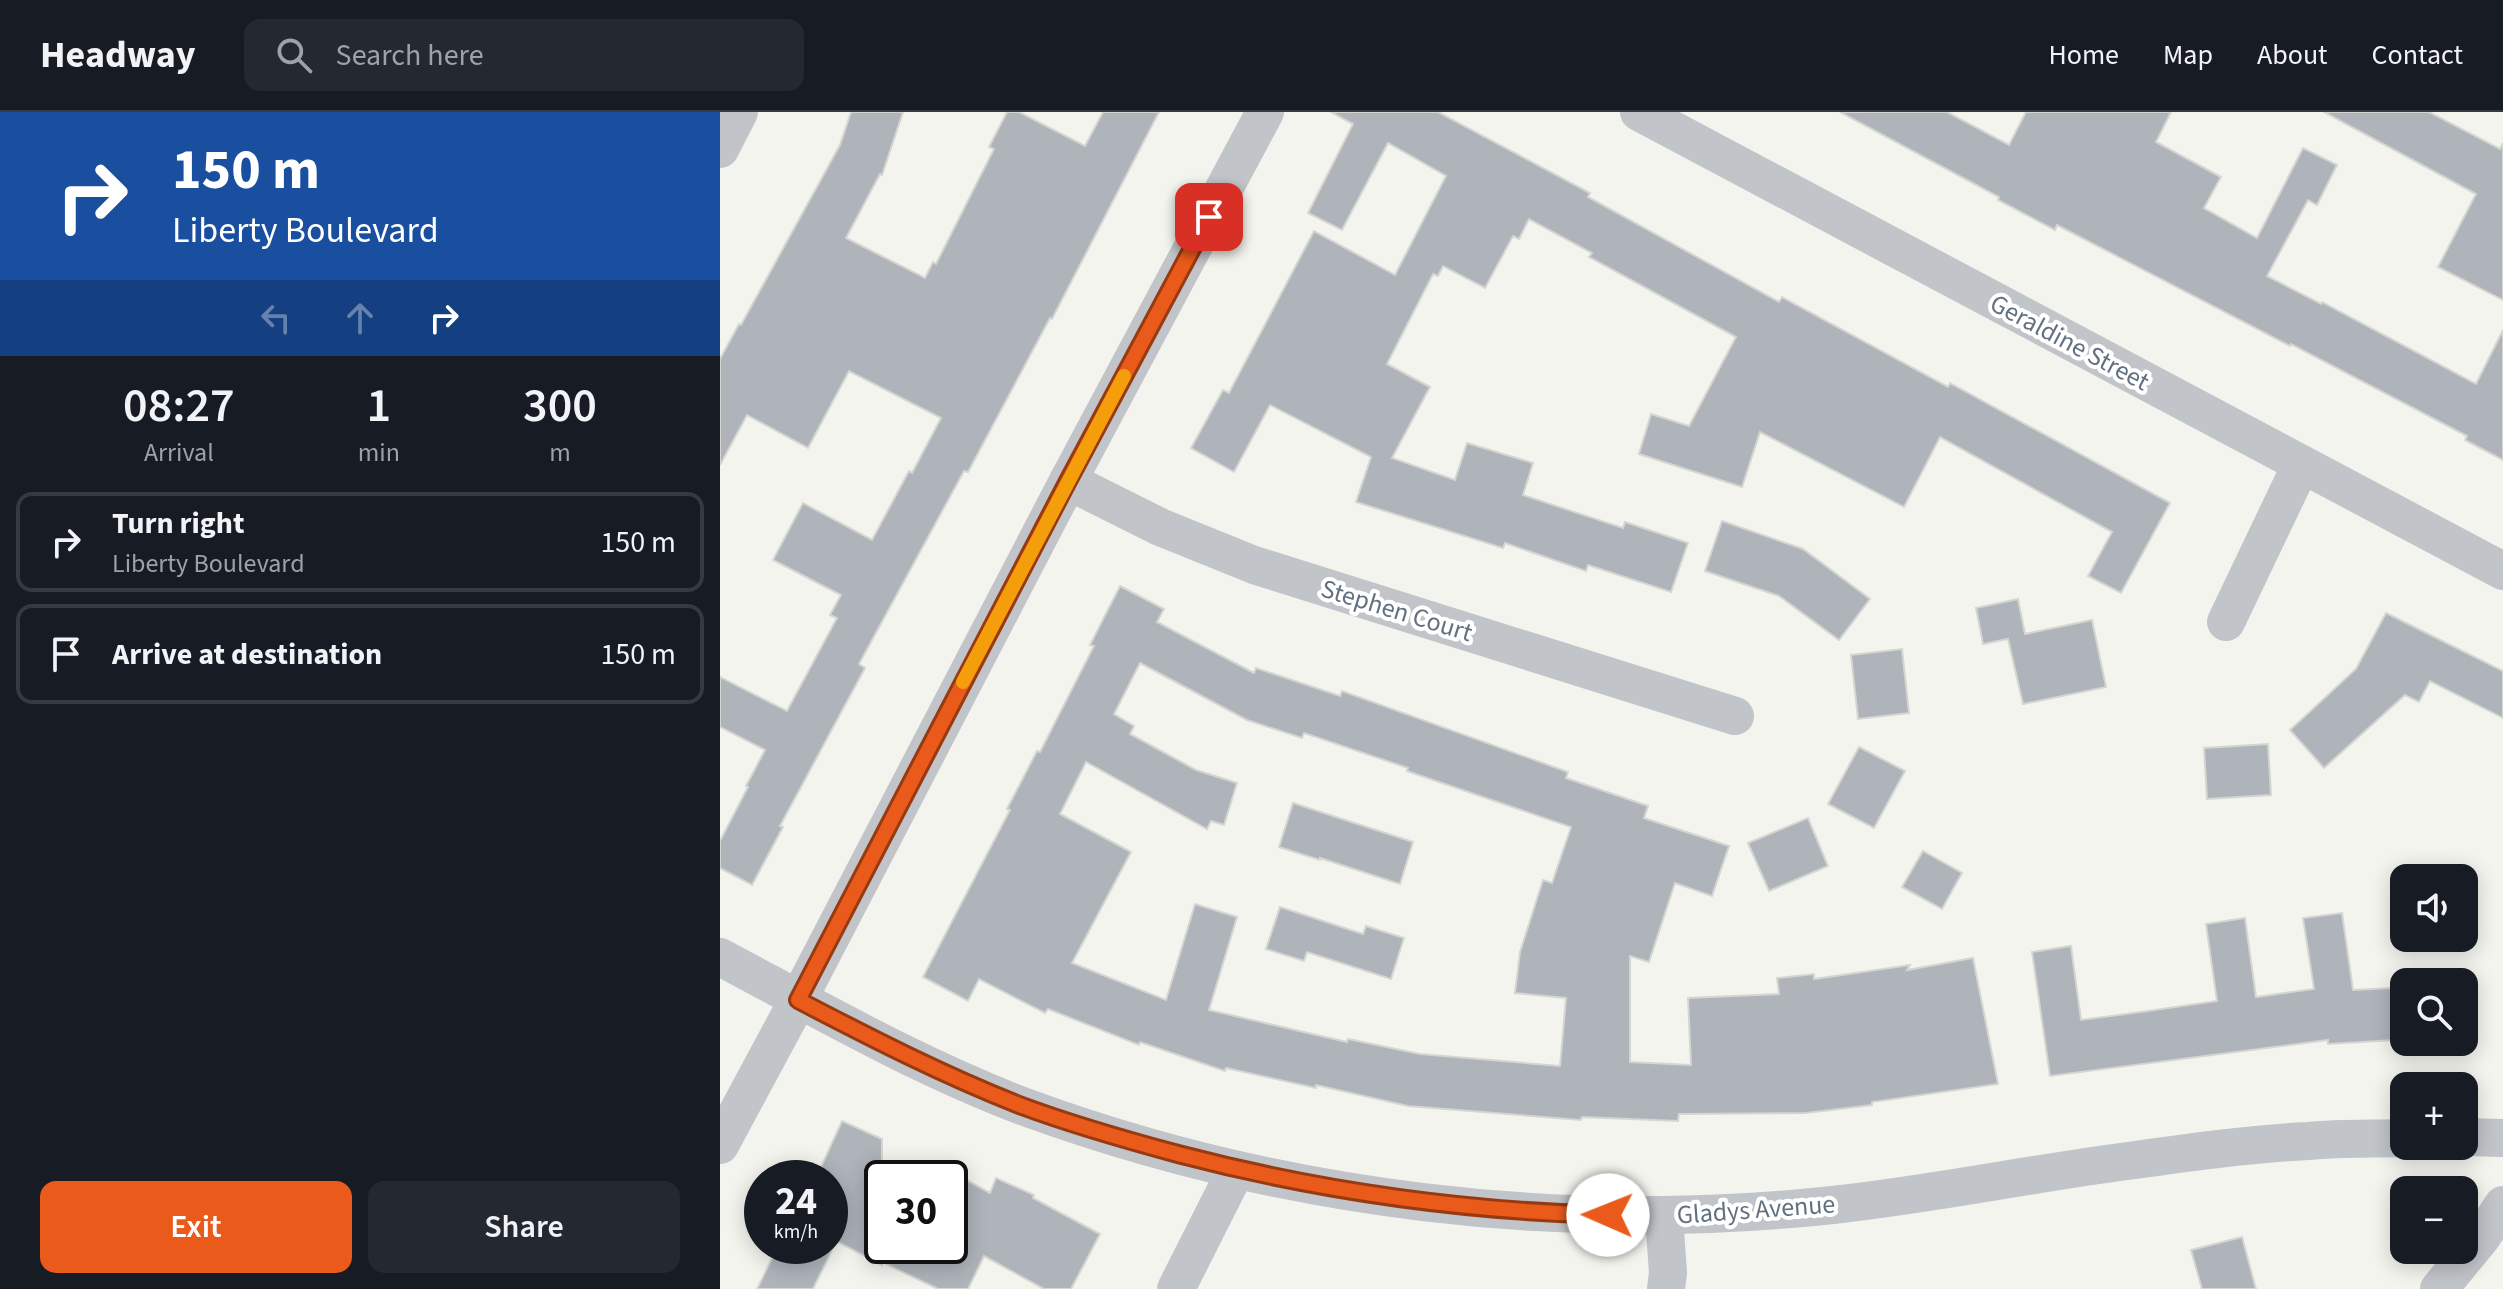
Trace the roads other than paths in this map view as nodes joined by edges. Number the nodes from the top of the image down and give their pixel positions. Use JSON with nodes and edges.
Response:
{"nodes":[{"id":1,"x":739,"y":112,"type":"edge"},
{"id":2,"x":1265,"y":112,"type":"edge"},
{"id":3,"x":1639,"y":112,"type":"edge"},
{"id":4,"x":720,"y":149,"type":"edge"},
{"id":5,"x":2301,"y":465,"type":"junction"},
{"id":6,"x":1068,"y":481,"type":"junction"},
{"id":7,"x":2503,"y":571,"type":"edge"},
{"id":8,"x":2226,"y":622,"type":"dead end"},
{"id":9,"x":1735,"y":716,"type":"dead end"},
{"id":10,"x":720,"y":957,"type":"edge"},
{"id":11,"x":798,"y":1000,"type":"junction"},
{"id":12,"x":2478,"y":1137,"type":"edge"},
{"id":13,"x":2390,"y":1138,"type":"edge"},
{"id":14,"x":2503,"y":1138,"type":"edge"},
{"id":15,"x":720,"y":1145,"type":"edge"},
{"id":16,"x":1236,"y":1170,"type":"junction"},
{"id":17,"x":2503,"y":1205,"type":"edge"},
{"id":18,"x":1664,"y":1216,"type":"junction"},
{"id":19,"x":1176,"y":1289,"type":"edge"},
{"id":20,"x":1666,"y":1289,"type":"edge"},
{"id":21,"x":2439,"y":1289,"type":"edge"}],
"edges":[{"from":1,"to":4,"type":"street"},
{"from":2,"to":6,"type":"street"},
{"from":3,"to":5,"type":"street","name":"Geraldine Street"},
{"from":5,"to":7,"type":"street","name":"Geraldine Street"},
{"from":5,"to":8,"type":"street"},
{"from":6,"to":9,"type":"street","name":"Stephen Court"},
{"from":6,"to":11,"type":"street"},
{"from":10,"to":11,"type":"street","name":"Gladys Avenue"},
{"from":11,"to":15,"type":"street"},
{"from":11,"to":16,"type":"street","name":"Gladys Avenue"},
{"from":12,"to":14,"type":"street"},
{"from":13,"to":18,"type":"street","name":"Gladys Avenue"},
{"from":16,"to":18,"type":"street","name":"Gladys Avenue"},
{"from":16,"to":19,"type":"street"},
{"from":17,"to":21,"type":"street"},
{"from":18,"to":20,"type":"street"}]}
